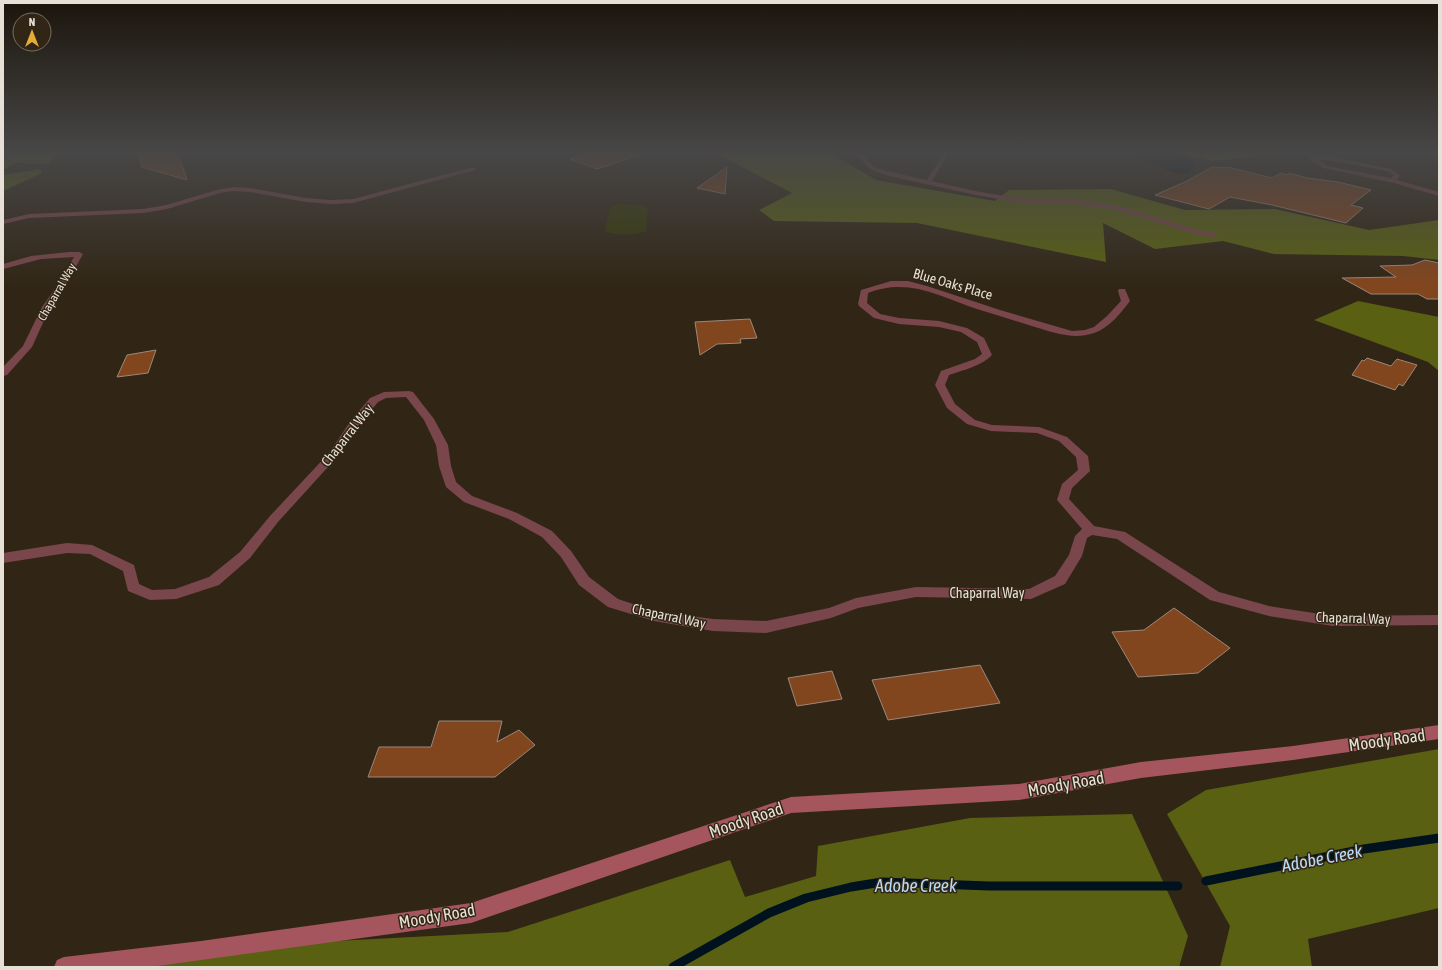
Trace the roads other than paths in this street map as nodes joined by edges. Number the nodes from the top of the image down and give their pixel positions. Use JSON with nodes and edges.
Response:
{"nodes":[{"id":1,"x":202,"y":196,"type":"edge"},
{"id":2,"x":289,"y":196,"type":"edge"},
{"id":3,"x":371,"y":196,"type":"edge"},
{"id":4,"x":999,"y":196,"type":"edge"},
{"id":5,"x":3,"y":222,"type":"edge"},
{"id":6,"x":1214,"y":236,"type":"dead end"},
{"id":7,"x":3,"y":267,"type":"edge"},
{"id":8,"x":1122,"y":291,"type":"dead end"},
{"id":9,"x":3,"y":373,"type":"edge"},
{"id":10,"x":1090,"y":530,"type":"junction"},
{"id":11,"x":3,"y":558,"type":"edge"},
{"id":12,"x":1439,"y":620,"type":"edge"},
{"id":13,"x":1439,"y":732,"type":"edge"},
{"id":14,"x":64,"y":967,"type":"edge"}],
"edges":[{"from":1,"to":5,"type":"street"},
{"from":2,"to":3,"type":"street"},
{"from":4,"to":6,"type":"street"},
{"from":7,"to":9,"type":"street","name":"Chaparral Way"},
{"from":8,"to":10,"type":"street","name":"Blue Oaks Place"},
{"from":10,"to":11,"type":"street","name":"Chaparral Way"},
{"from":10,"to":12,"type":"street","name":"Chaparral Way"},
{"from":13,"to":14,"type":"street","name":"Moody Road"}]}
